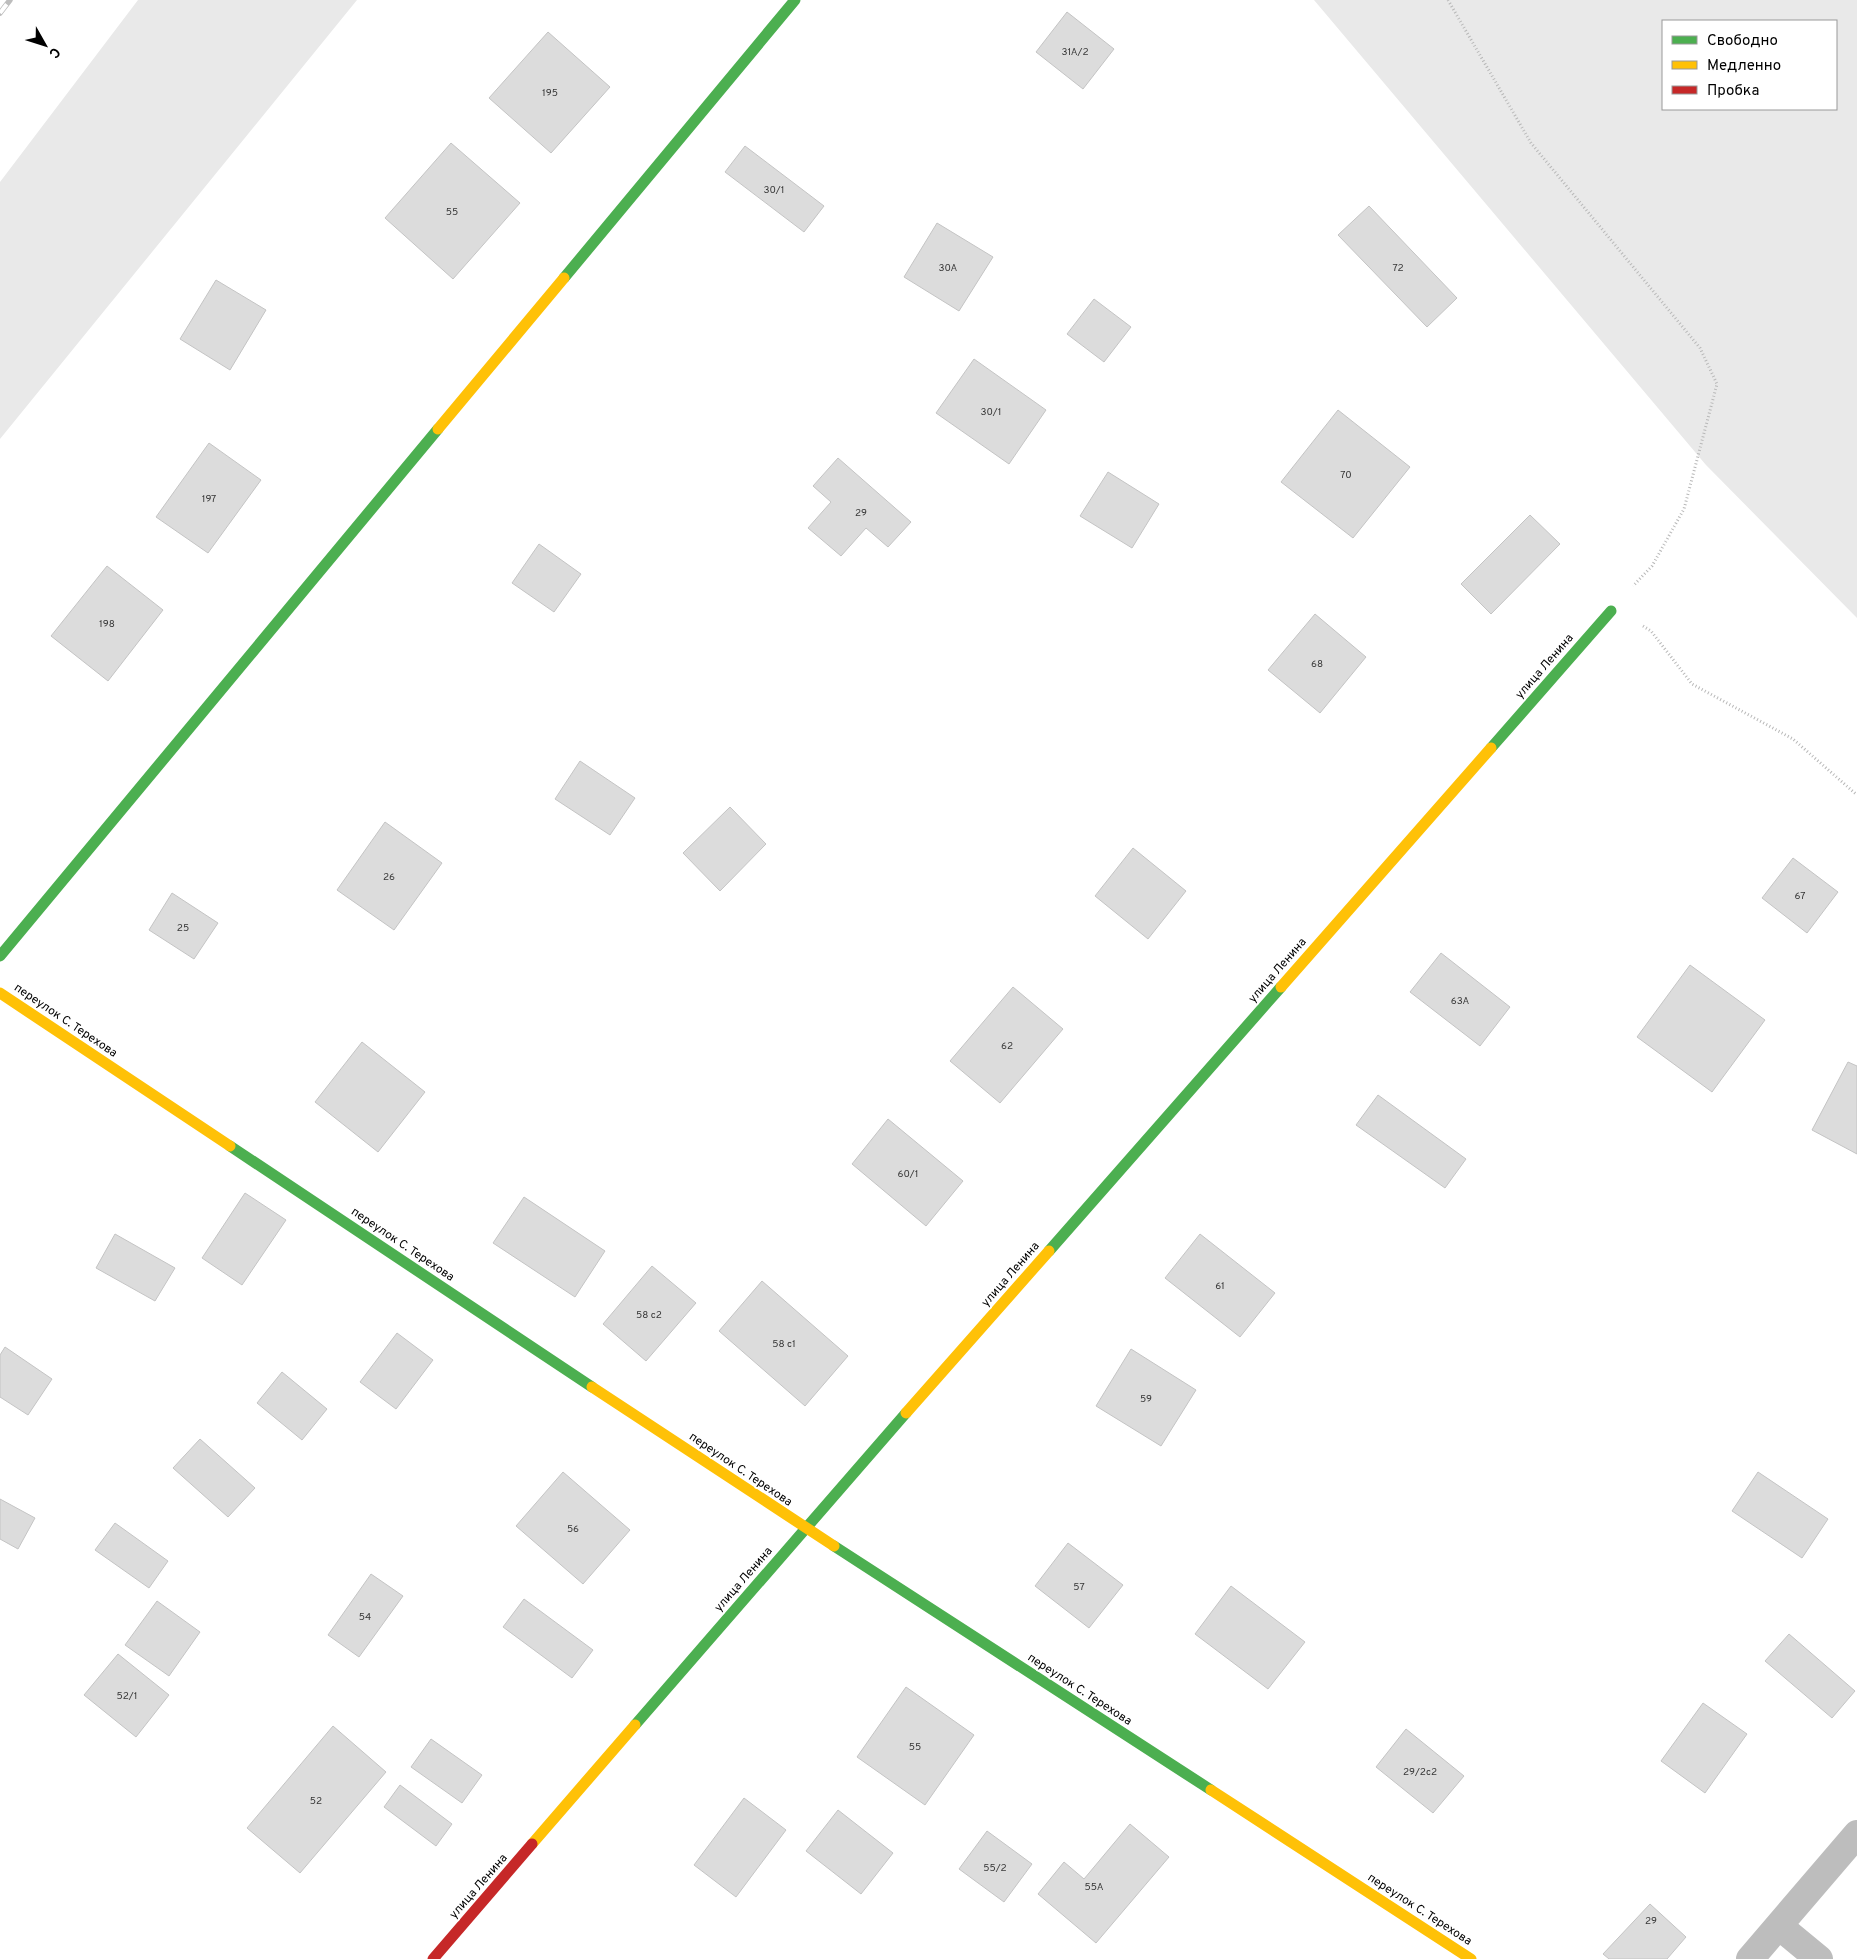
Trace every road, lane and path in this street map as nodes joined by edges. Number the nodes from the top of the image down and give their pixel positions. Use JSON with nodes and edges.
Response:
{"nodes":[{"id":1,"x":795,"y":0,"type":"edge"},
{"id":2,"x":1448,"y":0,"type":"edge"},
{"id":3,"x":1611,"y":611,"type":"junction"},
{"id":4,"x":1857,"y":795,"type":"edge"},
{"id":5,"x":0,"y":956,"type":"edge"},
{"id":6,"x":0,"y":993,"type":"edge"},
{"id":7,"x":805,"y":1528,"type":"junction"},
{"id":8,"x":1857,"y":1834,"type":"edge"},
{"id":9,"x":1778,"y":1926,"type":"junction"},
{"id":10,"x":433,"y":1959,"type":"edge"},
{"id":11,"x":1471,"y":1959,"type":"edge"},
{"id":12,"x":1750,"y":1959,"type":"edge"},
{"id":13,"x":1819,"y":1959,"type":"edge"}],
"edges":[{"from":1,"to":5,"type":"street"},
{"from":2,"to":3,"type":"path"},
{"from":3,"to":4,"type":"path"},
{"from":3,"to":7,"type":"street","name":"улица Ленина"},
{"from":6,"to":7,"type":"street","name":"переулок С. Терехова"},
{"from":7,"to":10,"type":"street","name":"улица Ленина"},
{"from":7,"to":11,"type":"street","name":"переулок С. Терехова"},
{"from":8,"to":9,"type":"street"},
{"from":9,"to":12,"type":"street"},
{"from":9,"to":13,"type":"street"}]}
